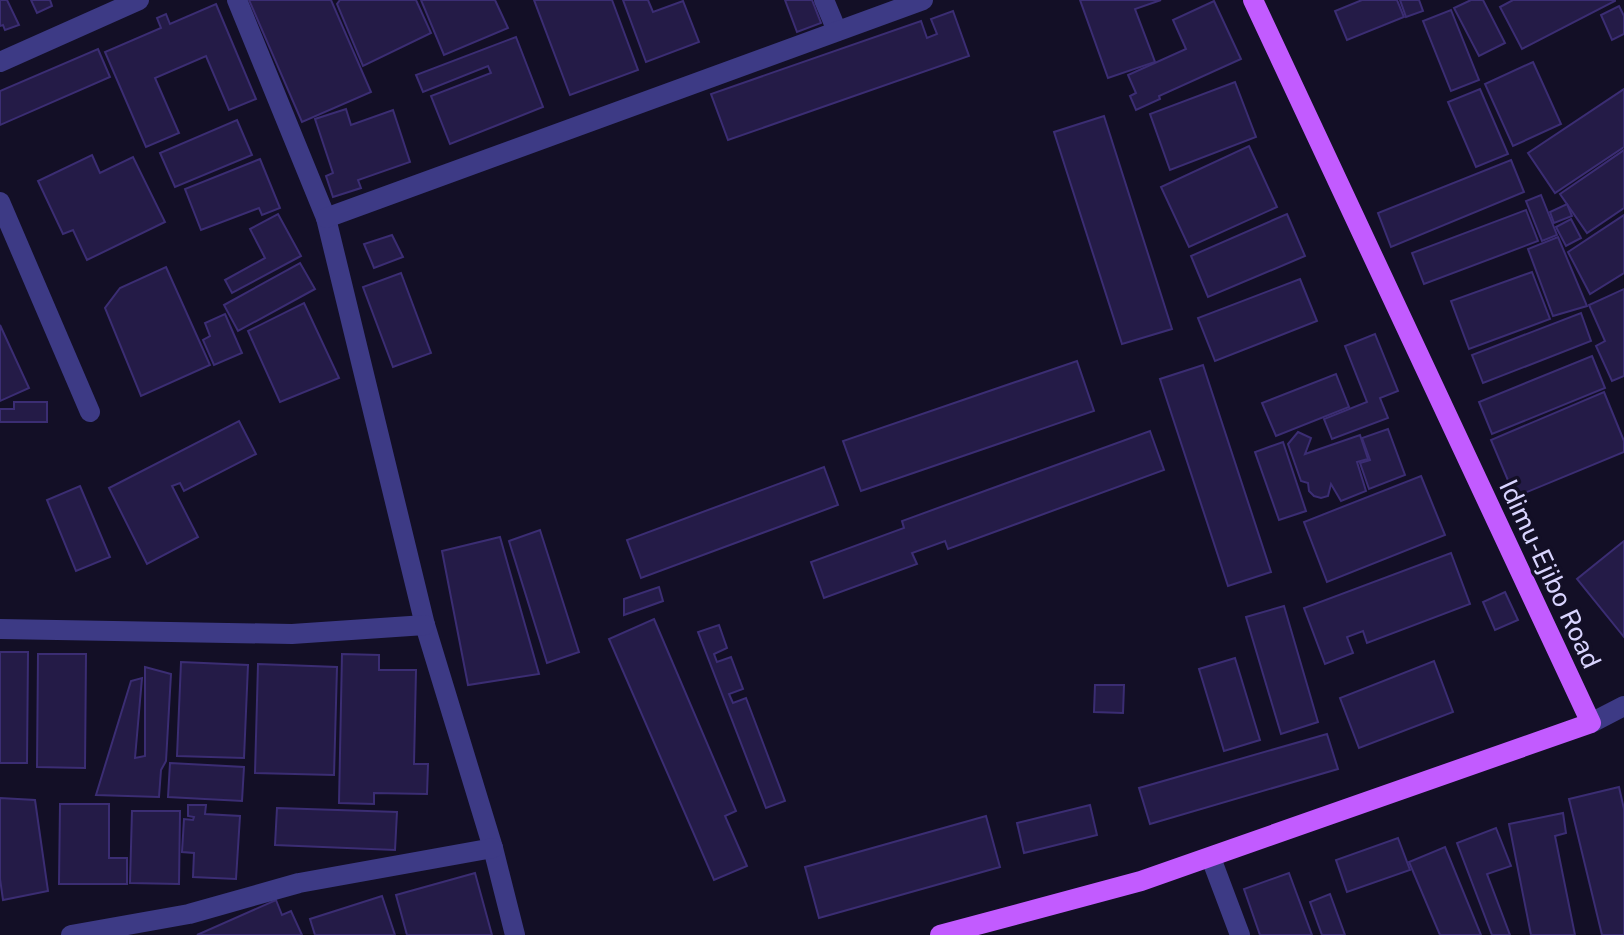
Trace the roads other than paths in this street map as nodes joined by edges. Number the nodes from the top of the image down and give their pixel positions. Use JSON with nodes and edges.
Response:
{"nodes":[{"id":1,"x":139,"y":0,"type":"edge"},
{"id":2,"x":237,"y":0,"type":"edge"},
{"id":3,"x":824,"y":0,"type":"edge"},
{"id":4,"x":923,"y":0,"type":"edge"},
{"id":5,"x":1253,"y":0,"type":"edge"},
{"id":6,"x":837,"y":31,"type":"junction"},
{"id":7,"x":0,"y":62,"type":"edge"},
{"id":8,"x":0,"y":202,"type":"edge"},
{"id":9,"x":326,"y":218,"type":"junction"},
{"id":10,"x":90,"y":412,"type":"dead end"},
{"id":11,"x":425,"y":625,"type":"junction"},
{"id":12,"x":0,"y":629,"type":"edge"},
{"id":13,"x":1624,"y":706,"type":"edge"},
{"id":14,"x":1591,"y":723,"type":"junction"},
{"id":15,"x":493,"y":848,"type":"junction"},
{"id":16,"x":1211,"y":858,"type":"junction"},
{"id":17,"x":71,"y":935,"type":"edge"},
{"id":18,"x":515,"y":935,"type":"edge"},
{"id":19,"x":940,"y":935,"type":"edge"},
{"id":20,"x":1240,"y":935,"type":"edge"}],
"edges":[{"from":1,"to":7,"type":"street"},
{"from":2,"to":9,"type":"street"},
{"from":3,"to":6,"type":"street"},
{"from":4,"to":6,"type":"street"},
{"from":5,"to":14,"type":"main road","name":"Idimu-Ejibo Road"},
{"from":6,"to":9,"type":"street"},
{"from":8,"to":10,"type":"street"},
{"from":9,"to":11,"type":"street"},
{"from":11,"to":12,"type":"street"},
{"from":11,"to":15,"type":"street"},
{"from":13,"to":14,"type":"street"},
{"from":14,"to":16,"type":"main road"},
{"from":15,"to":17,"type":"street"},
{"from":15,"to":18,"type":"street"},
{"from":16,"to":19,"type":"main road"},
{"from":16,"to":20,"type":"street"}]}
